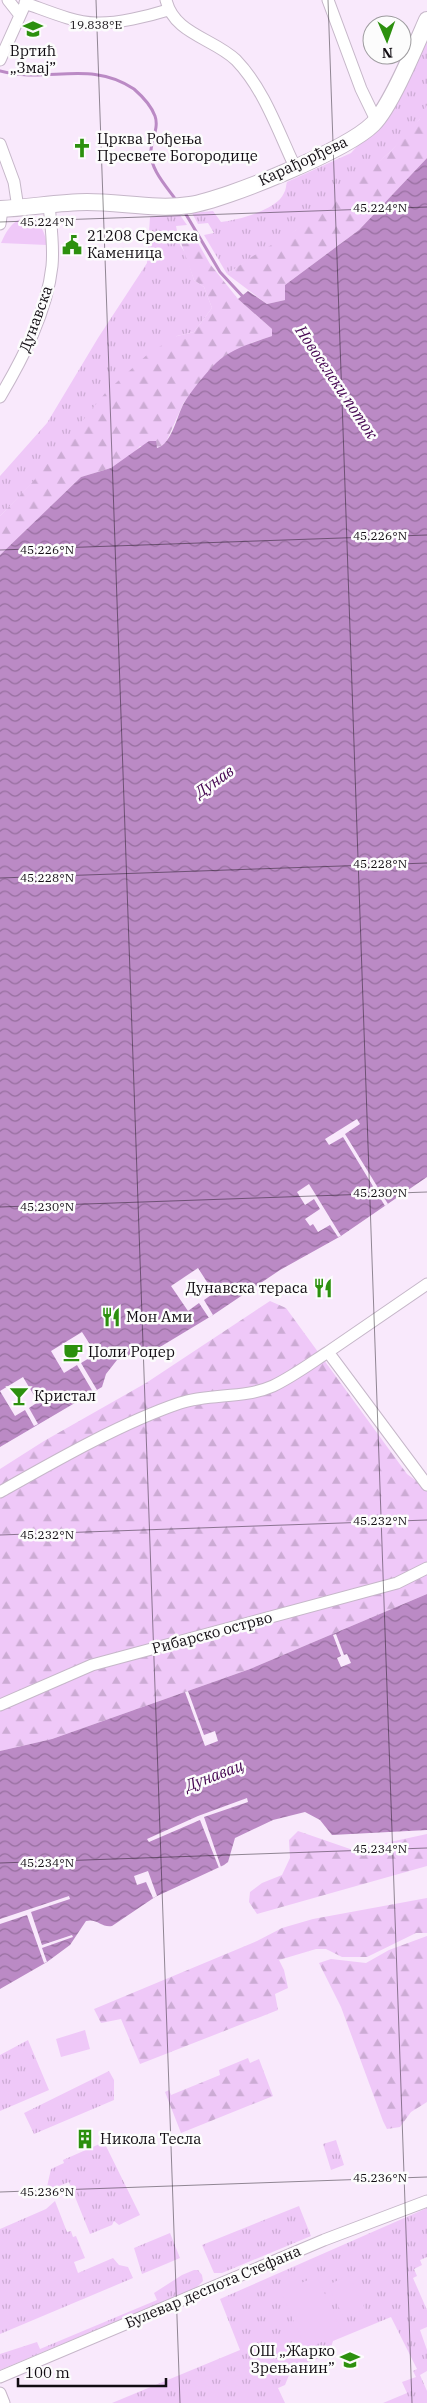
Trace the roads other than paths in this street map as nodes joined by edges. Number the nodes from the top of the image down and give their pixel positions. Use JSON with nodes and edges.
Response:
{"nodes":[{"id":1,"x":8,"y":0,"type":"edge"},
{"id":2,"x":328,"y":0,"type":"edge"},
{"id":3,"x":167,"y":5,"type":"edge"},
{"id":4,"x":24,"y":6,"type":"edge"},
{"id":5,"x":427,"y":20,"type":"edge"},
{"id":6,"x":0,"y":60,"type":"edge"},
{"id":7,"x":376,"y":120,"type":"junction"},
{"id":8,"x":0,"y":144,"type":"edge"},
{"id":9,"x":295,"y":167,"type":"junction"},
{"id":10,"x":49,"y":205,"type":"junction"},
{"id":11,"x":5,"y":212,"type":"edge"},
{"id":12,"x":0,"y":398,"type":"edge"},
{"id":13,"x":427,"y":1284,"type":"edge"},
{"id":14,"x":328,"y":1352,"type":"junction"},
{"id":15,"x":427,"y":1485,"type":"edge"},
{"id":16,"x":0,"y":1492,"type":"edge"},
{"id":17,"x":427,"y":1568,"type":"edge"},
{"id":18,"x":0,"y":1705,"type":"edge"},
{"id":19,"x":427,"y":2201,"type":"edge"},
{"id":20,"x":0,"y":2377,"type":"edge"},
{"id":21,"x":0,"y":2393,"type":"edge"},
{"id":22,"x":4,"y":2403,"type":"edge"}],
"edges":[{"from":1,"to":4,"type":"street"},
{"from":2,"to":7,"type":"street"},
{"from":3,"to":4,"type":"street"},
{"from":3,"to":9,"type":"street"},
{"from":4,"to":6,"type":"street"},
{"from":5,"to":7,"type":"main road","name":"Карађорђева"},
{"from":7,"to":9,"type":"main road","name":"Карађорђева"},
{"from":8,"to":11,"type":"street"},
{"from":9,"to":10,"type":"main road","name":"Карађорђева"},
{"from":10,"to":11,"type":"main road"},
{"from":10,"to":12,"type":"street","name":"Дунавска"},
{"from":13,"to":14,"type":"street"},
{"from":14,"to":15,"type":"street"},
{"from":14,"to":16,"type":"street"},
{"from":17,"to":18,"type":"street","name":"Рибарско острво"},
{"from":19,"to":20,"type":"street","name":"Булевар деспота Стефана"},
{"from":21,"to":22,"type":"street"}]}
